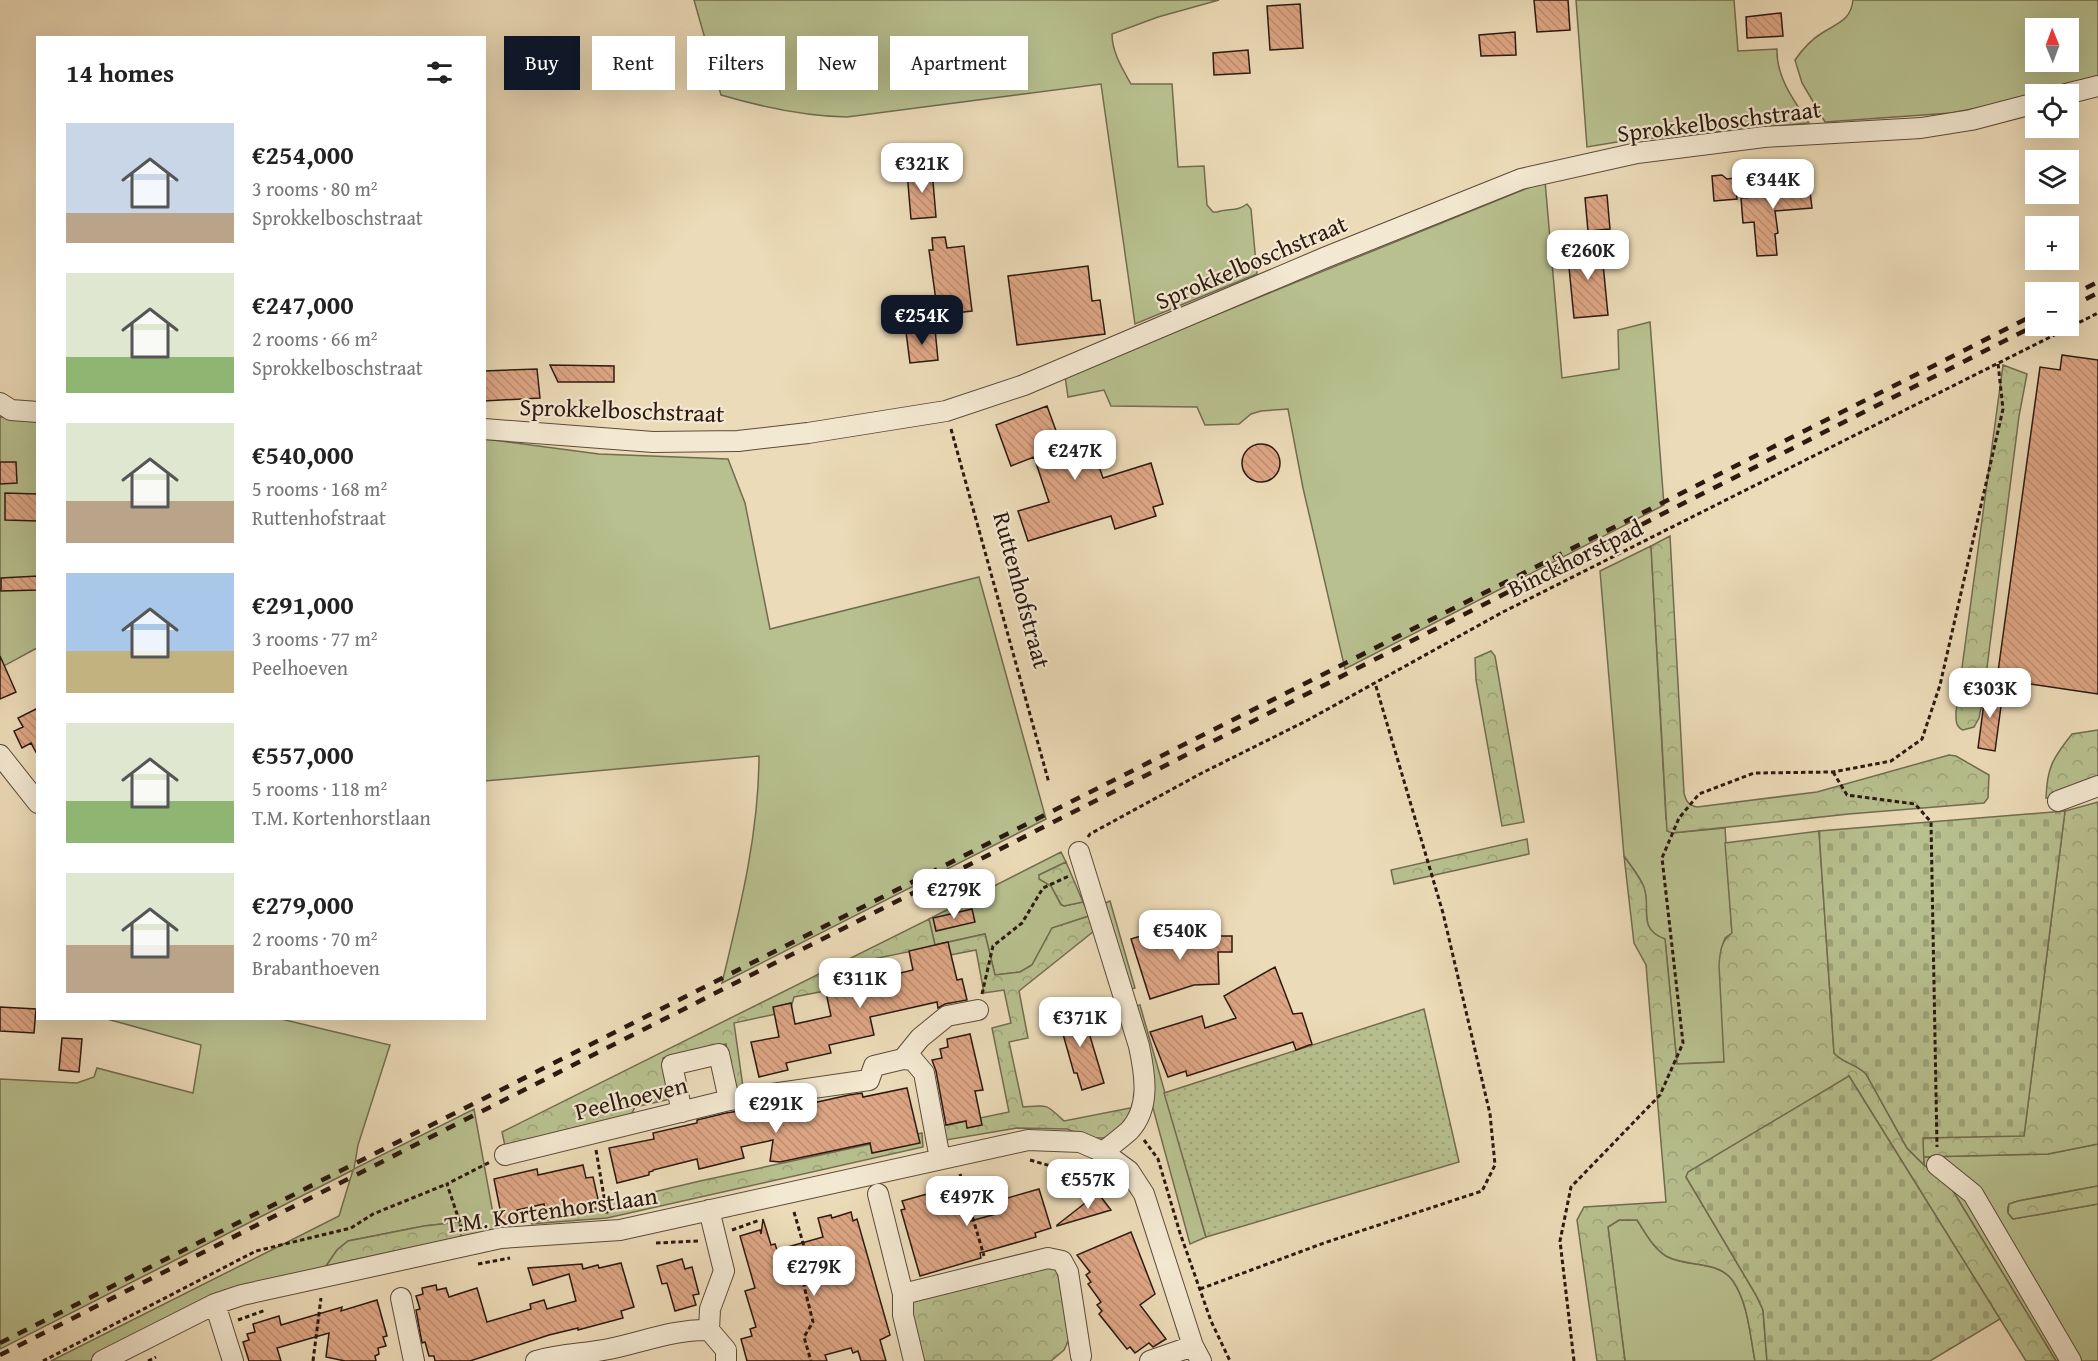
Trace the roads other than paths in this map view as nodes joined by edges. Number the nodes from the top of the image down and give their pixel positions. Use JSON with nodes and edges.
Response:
{"nodes":[{"id":1,"x":2098,"y":86,"type":"edge"},
{"id":2,"x":2079,"y":91,"type":"edge"},
{"id":3,"x":2025,"y":106,"type":"edge"},
{"id":4,"x":4,"y":408,"type":"edge"},
{"id":5,"x":36,"y":412,"type":"edge"},
{"id":6,"x":486,"y":429,"type":"edge"},
{"id":7,"x":0,"y":755,"type":"edge"},
{"id":8,"x":2098,"y":786,"type":"edge"},
{"id":9,"x":36,"y":800,"type":"edge"},
{"id":10,"x":2058,"y":801,"type":"dead end"},
{"id":11,"x":1082,"y":861,"type":"road end"},
{"id":12,"x":978,"y":1010,"type":"road end"},
{"id":13,"x":903,"y":1059,"type":"junction"},
{"id":14,"x":729,"y":1100,"type":"junction"},
{"id":15,"x":682,"y":1112,"type":"junction"},
{"id":16,"x":1104,"y":1152,"type":"junction"},
{"id":17,"x":505,"y":1155,"type":"road end"},
{"id":18,"x":940,"y":1159,"type":"junction"},
{"id":19,"x":1937,"y":1165,"type":"road end"},
{"id":20,"x":878,"y":1194,"type":"dead end"},
{"id":21,"x":709,"y":1210,"type":"junction"},
{"id":22,"x":903,"y":1294,"type":"junction"},
{"id":23,"x":401,"y":1298,"type":"dead end"},
{"id":24,"x":215,"y":1304,"type":"junction"},
{"id":25,"x":709,"y":1330,"type":"junction"},
{"id":26,"x":1197,"y":1353,"type":"edge"},
{"id":27,"x":1081,"y":1359,"type":"edge"},
{"id":28,"x":102,"y":1361,"type":"edge"},
{"id":29,"x":233,"y":1361,"type":"edge"},
{"id":30,"x":414,"y":1361,"type":"edge"},
{"id":31,"x":536,"y":1361,"type":"edge"},
{"id":32,"x":726,"y":1361,"type":"edge"},
{"id":33,"x":914,"y":1361,"type":"edge"},
{"id":34,"x":1150,"y":1361,"type":"edge"},
{"id":35,"x":2071,"y":1361,"type":"edge"}],
"edges":[{"from":1,"to":2,"type":"street"},
{"from":3,"to":6,"type":"street","name":"Sprokkelboschstraat"},
{"from":4,"to":5,"type":"street"},
{"from":7,"to":9,"type":"street"},
{"from":8,"to":10,"type":"street"},
{"from":11,"to":16,"type":"street"},
{"from":12,"to":13,"type":"street"},
{"from":13,"to":14,"type":"street","name":"Peelhoeven"},
{"from":13,"to":18,"type":"street"},
{"from":14,"to":15,"type":"street","name":"Peelhoeven"},
{"from":14,"to":15,"type":"street"},
{"from":15,"to":17,"type":"street","name":"Peelhoeven"},
{"from":16,"to":18,"type":"street","name":"T.M. Kortenhorstlaan"},
{"from":16,"to":26,"type":"street","name":"T.M. Kortenhorstlaan"},
{"from":18,"to":21,"type":"street","name":"T.M. Kortenhorstlaan"},
{"from":19,"to":35,"type":"street"},
{"from":20,"to":22,"type":"street"},
{"from":21,"to":24,"type":"street","name":"T.M. Kortenhorstlaan"},
{"from":21,"to":25,"type":"street"},
{"from":22,"to":27,"type":"street"},
{"from":22,"to":33,"type":"street"},
{"from":23,"to":30,"type":"street"},
{"from":24,"to":28,"type":"street","name":"T.M. Kortenhorstlaan"},
{"from":24,"to":29,"type":"street"},
{"from":25,"to":31,"type":"street"},
{"from":25,"to":32,"type":"street"},
{"from":26,"to":34,"type":"street"}]}
